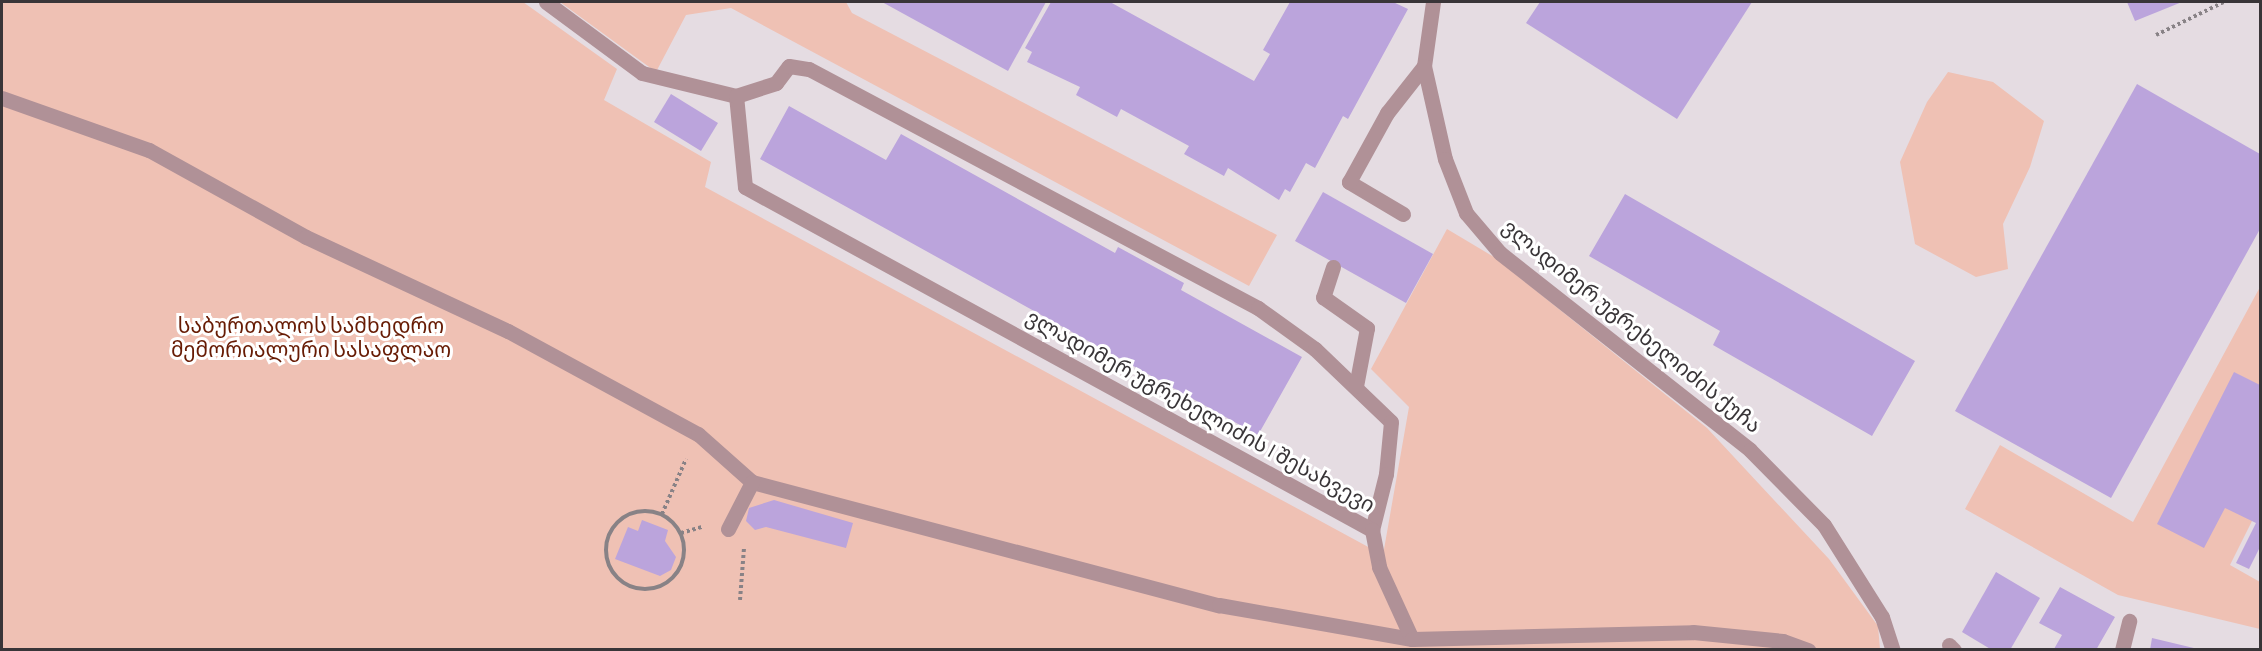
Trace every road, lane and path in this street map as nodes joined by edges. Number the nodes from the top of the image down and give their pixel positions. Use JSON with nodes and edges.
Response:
{"nodes":[{"id":1,"x":546,"y":2,"type":"edge"},
{"id":2,"x":1433,"y":2,"type":"edge"},
{"id":3,"x":2224,"y":2,"type":"edge"},
{"id":4,"x":2156,"y":35,"type":"dead end"},
{"id":5,"x":1424,"y":66,"type":"junction"},
{"id":6,"x":736,"y":96,"type":"junction"},
{"id":7,"x":2,"y":98,"type":"edge"},
{"id":8,"x":1403,"y":214,"type":"dead end"},
{"id":9,"x":1333,"y":267,"type":"dead end"},
{"id":10,"x":1356,"y":386,"type":"junction"},
{"id":11,"x":698,"y":434,"type":"junction"},
{"id":12,"x":752,"y":482,"type":"junction"},
{"id":13,"x":662,"y":514,"type":"junction"},
{"id":14,"x":693,"y":528,"type":"dead end"},
{"id":15,"x":728,"y":529,"type":"dead end"},
{"id":16,"x":1372,"y":530,"type":"junction"},
{"id":17,"x":681,"y":533,"type":"junction"},
{"id":18,"x":744,"y":542,"type":"dead end"},
{"id":19,"x":740,"y":600,"type":"dead end"},
{"id":20,"x":2129,"y":621,"type":"dead end"},
{"id":21,"x":1412,"y":639,"type":"junction"},
{"id":22,"x":1808,"y":650,"type":"edge"},
{"id":23,"x":1893,"y":650,"type":"edge"},
{"id":24,"x":2122,"y":650,"type":"edge"}],
"edges":[{"from":1,"to":6,"type":"street"},
{"from":2,"to":5,"type":"street","name":"ვლადიმერ უგრეხელიძის ქუჩა"},
{"from":3,"to":4,"type":"path"},
{"from":5,"to":8,"type":"street"},
{"from":5,"to":23,"type":"street","name":"ვლადიმერ უგრეხელიძის ქუჩა"},
{"from":6,"to":10,"type":"street"},
{"from":6,"to":16,"type":"street","name":"ვლადიმერ უგრეხელიძის I შესახვევი"},
{"from":7,"to":11,"type":"street"},
{"from":9,"to":10,"type":"street"},
{"from":10,"to":16,"type":"street"},
{"from":11,"to":12,"type":"street"},
{"from":11,"to":13,"type":"path"},
{"from":12,"to":15,"type":"street"},
{"from":12,"to":21,"type":"street"},
{"from":13,"to":17,"type":"path"},
{"from":13,"to":17,"type":"path"},
{"from":14,"to":17,"type":"path"},
{"from":16,"to":21,"type":"street","name":"ვლადიმერ უგრეხელიძის I შესახვევი"},
{"from":18,"to":19,"type":"path"},
{"from":20,"to":24,"type":"street"},
{"from":21,"to":22,"type":"street"}]}
